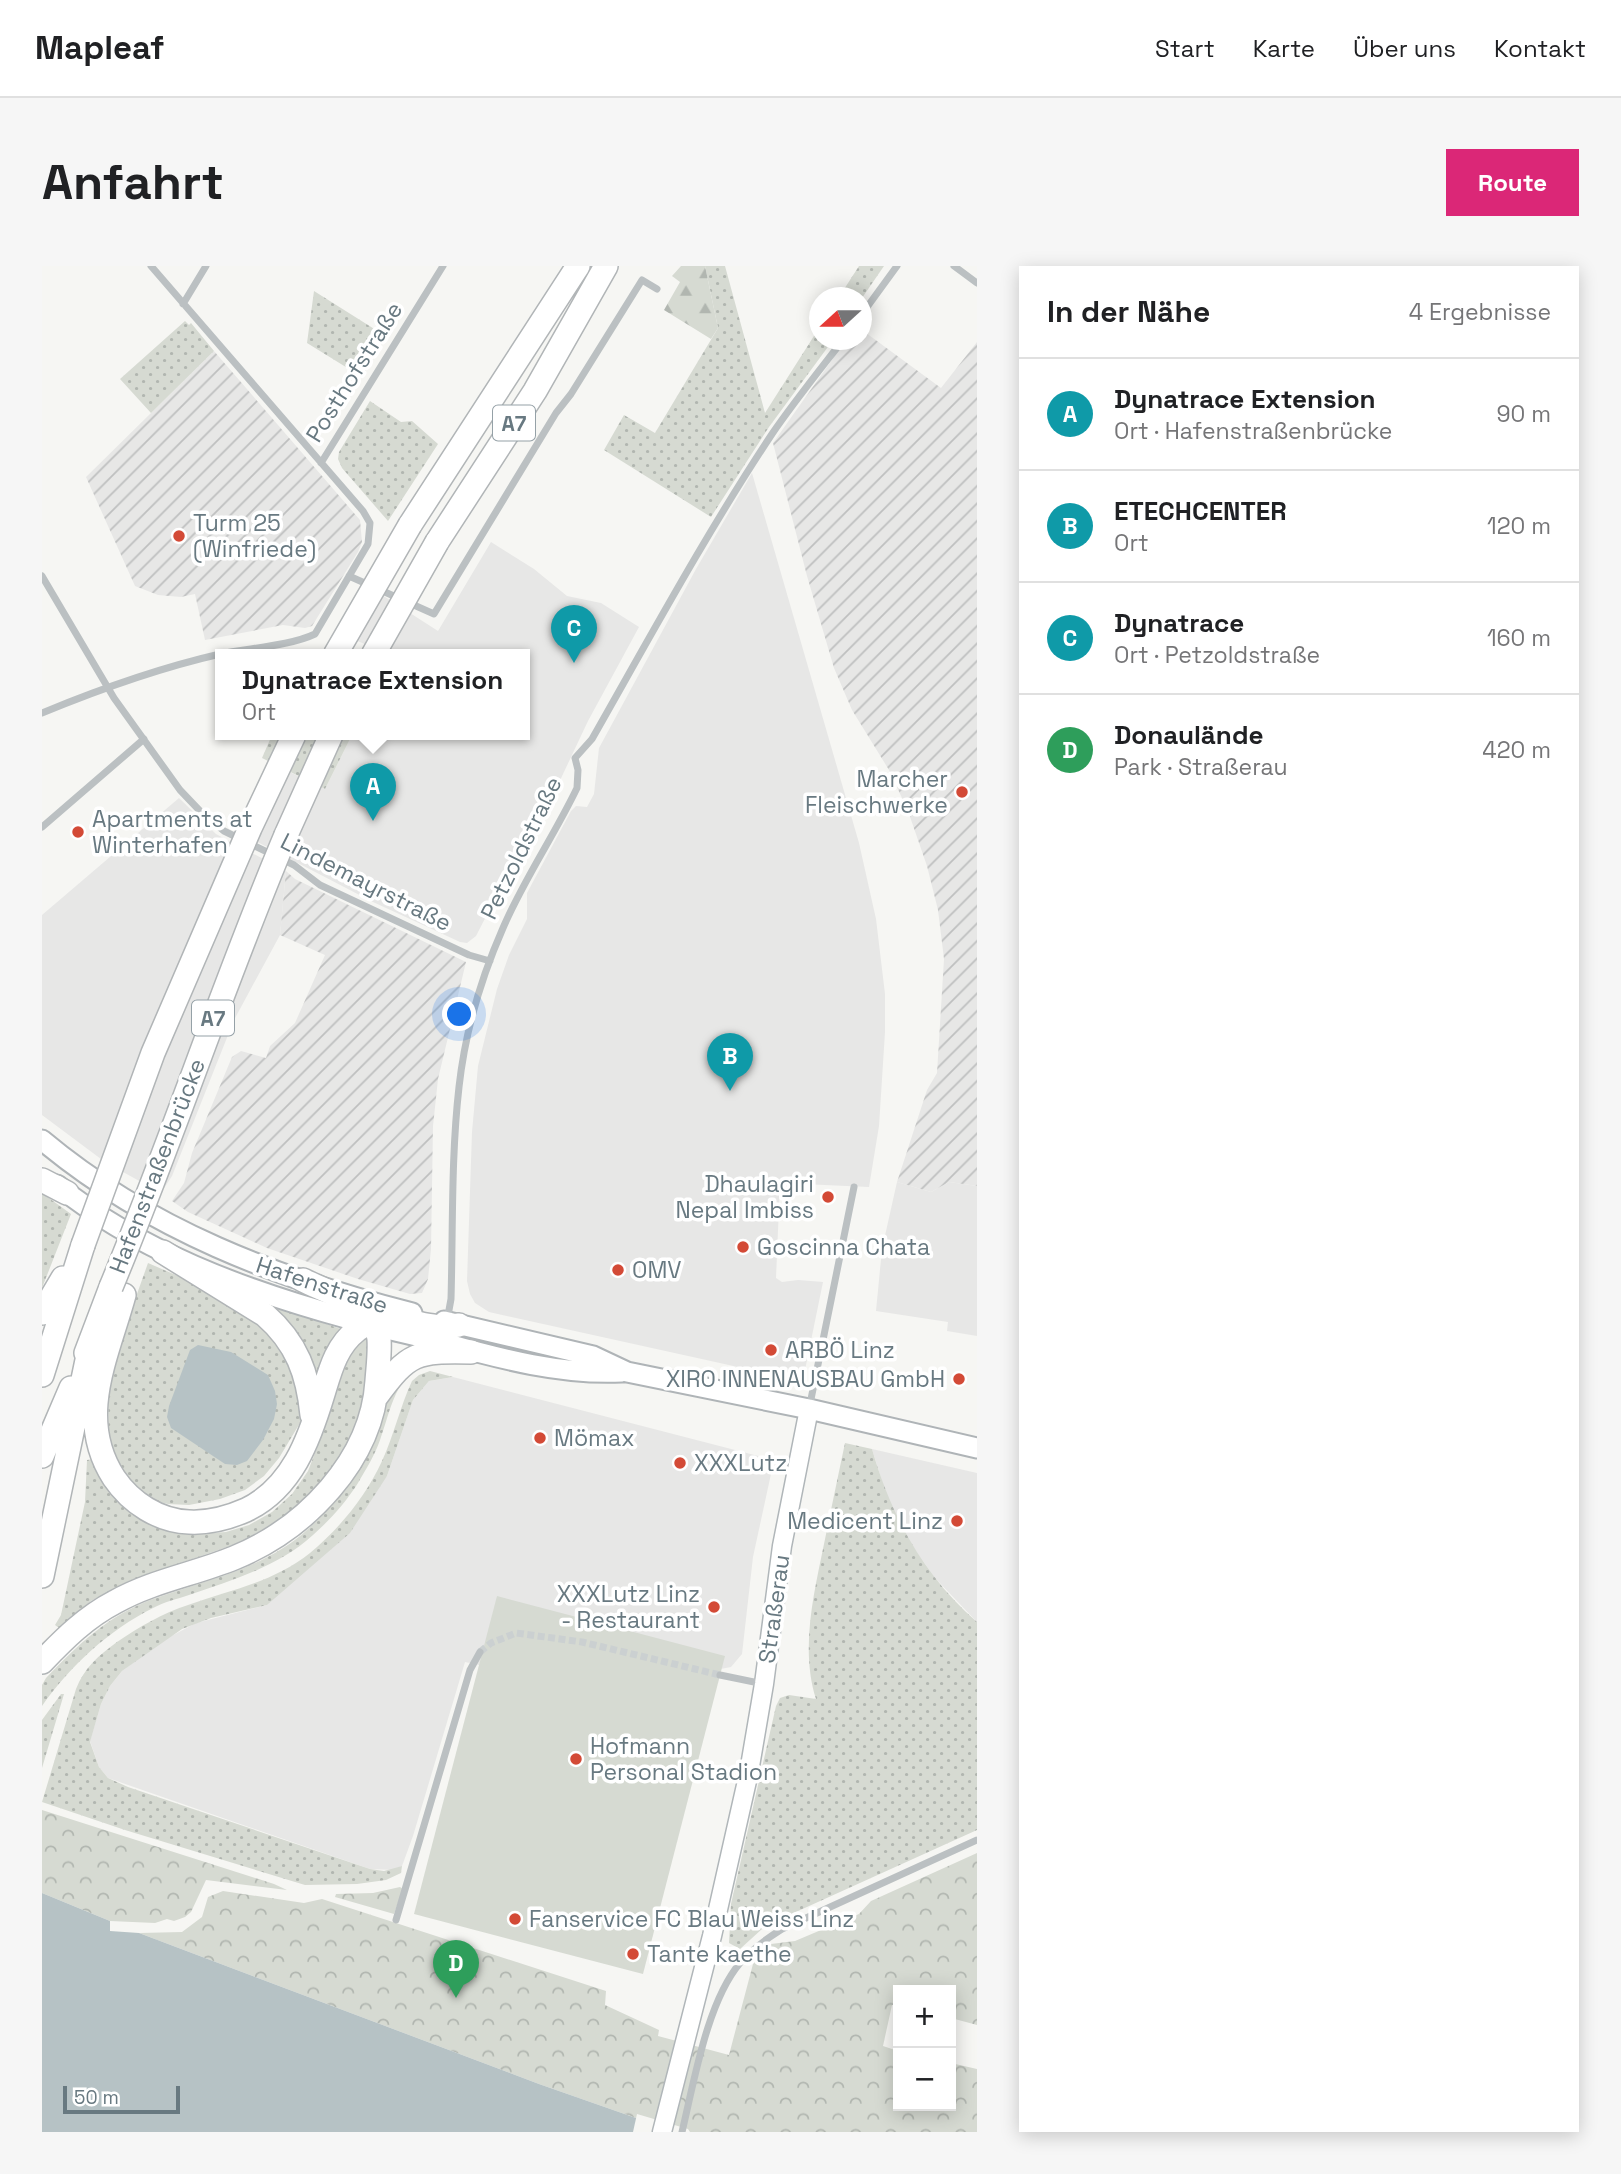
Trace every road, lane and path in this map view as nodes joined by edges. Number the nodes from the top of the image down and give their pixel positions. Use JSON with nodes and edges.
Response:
{"nodes":[{"id":1,"x":151,"y":266,"type":"edge"},
{"id":2,"x":206,"y":266,"type":"edge"},
{"id":3,"x":443,"y":266,"type":"edge"},
{"id":4,"x":578,"y":266,"type":"edge"},
{"id":5,"x":606,"y":266,"type":"edge"},
{"id":6,"x":897,"y":266,"type":"edge"},
{"id":7,"x":954,"y":266,"type":"edge"},
{"id":8,"x":977,"y":283,"type":"edge"},
{"id":9,"x":657,"y":289,"type":"dead end"},
{"id":10,"x":872,"y":300,"type":"edge"},
{"id":11,"x":183,"y":304,"type":"junction"},
{"id":12,"x":835,"y":350,"type":"edge"},
{"id":13,"x":321,"y":463,"type":"junction"},
{"id":14,"x":42,"y":576,"type":"edge"},
{"id":15,"x":349,"y":576,"type":"junction"},
{"id":16,"x":247,"y":649,"type":"edge"},
{"id":17,"x":338,"y":649,"type":"edge"},
{"id":18,"x":376,"y":649,"type":"edge"},
{"id":19,"x":215,"y":656,"type":"edge"},
{"id":20,"x":107,"y":687,"type":"junction"},
{"id":21,"x":42,"y":713,"type":"edge"},
{"id":22,"x":144,"y":739,"type":"junction"},
{"id":23,"x":291,"y":740,"type":"edge"},
{"id":24,"x":329,"y":740,"type":"edge"},
{"id":25,"x":42,"y":827,"type":"edge"},
{"id":26,"x":490,"y":961,"type":"junction"},
{"id":27,"x":42,"y":1140,"type":"edge"},
{"id":28,"x":42,"y":1173,"type":"edge"},
{"id":29,"x":42,"y":1180,"type":"edge"},
{"id":30,"x":854,"y":1186,"type":"dead end"},
{"id":31,"x":67,"y":1193,"type":"junction"},
{"id":32,"x":163,"y":1252,"type":"junction"},
{"id":33,"x":303,"y":1280,"type":"junction"},
{"id":34,"x":118,"y":1291,"type":"junction"},
{"id":35,"x":53,"y":1311,"type":"edge"},
{"id":36,"x":453,"y":1323,"type":"junction"},
{"id":37,"x":372,"y":1324,"type":"junction"},
{"id":38,"x":91,"y":1341,"type":"junction"},
{"id":39,"x":42,"y":1348,"type":"edge"},
{"id":40,"x":471,"y":1352,"type":"junction"},
{"id":41,"x":626,"y":1372,"type":"junction"},
{"id":42,"x":42,"y":1375,"type":"edge"},
{"id":43,"x":376,"y":1397,"type":"junction"},
{"id":44,"x":817,"y":1411,"type":"junction"},
{"id":45,"x":312,"y":1422,"type":"junction"},
{"id":46,"x":977,"y":1448,"type":"edge"},
{"id":47,"x":42,"y":1456,"type":"edge"},
{"id":48,"x":42,"y":1576,"type":"edge"},
{"id":49,"x":480,"y":1652,"type":"tunnel mouth"},
{"id":50,"x":42,"y":1662,"type":"edge"},
{"id":51,"x":720,"y":1675,"type":"tunnel mouth"},
{"id":52,"x":764,"y":1684,"type":"junction"},
{"id":53,"x":977,"y":1840,"type":"edge"},
{"id":54,"x":396,"y":1920,"type":"dead end"},
{"id":55,"x":662,"y":2132,"type":"edge"},
{"id":56,"x":682,"y":2132,"type":"edge"}],
"edges":[{"from":1,"to":11,"type":"street"},
{"from":2,"to":11,"type":"street"},
{"from":3,"to":13,"type":"street","name":"Posthofstraße"},
{"from":4,"to":17,"type":"highway","number":"A7","bridge":true},
{"from":5,"to":18,"type":"highway","number":"A7","bridge":true},
{"from":6,"to":10,"type":"street"},
{"from":7,"to":8,"type":"street"},
{"from":9,"to":15,"type":"street"},
{"from":11,"to":13,"type":"street"},
{"from":12,"to":26,"type":"street","name":"Petzoldstraße"},
{"from":13,"to":15,"type":"street"},
{"from":14,"to":20,"type":"street","name":"Lindemayrstraße"},
{"from":15,"to":16,"type":"street"},
{"from":19,"to":20,"type":"street"},
{"from":20,"to":21,"type":"street"},
{"from":20,"to":22,"type":"street","name":"Lindemayrstraße"},
{"from":22,"to":25,"type":"street"},
{"from":22,"to":26,"type":"street","name":"Lindemayrstraße"},
{"from":23,"to":35,"type":"highway","name":"Hafenstraßenbrücke","number":"A7","bridge":true},
{"from":24,"to":34,"type":"highway","name":"Hafenstraßenbrücke","number":"A7","bridge":true},
{"from":26,"to":36,"type":"street","name":"Petzoldstraße"},
{"from":27,"to":33,"type":"main road","name":"Hafenstraße"},
{"from":28,"to":31,"type":"main road","name":"Hafenstraße"},
{"from":29,"to":31,"type":"highway"},
{"from":30,"to":44,"type":"street"},
{"from":31,"to":32,"type":"main road","name":"Hafenstraße"},
{"from":32,"to":37,"type":"main road","name":"Hafenstraße"},
{"from":32,"to":45,"type":"highway"},
{"from":33,"to":36,"type":"main road","name":"Hafenstraße"},
{"from":33,"to":37,"type":"highway"},
{"from":34,"to":38,"type":"highway","number":"A7"},
{"from":34,"to":45,"type":"highway"},
{"from":35,"to":39,"type":"highway"},
{"from":35,"to":42,"type":"highway"},
{"from":36,"to":37,"type":"highway"},
{"from":36,"to":41,"type":"main road","name":"Hafenstraße"},
{"from":37,"to":40,"type":"main road","name":"Hafenstraße"},
{"from":37,"to":43,"type":"highway"},
{"from":37,"to":45,"type":"highway"},
{"from":38,"to":47,"type":"highway","number":"A7"},
{"from":38,"to":48,"type":"highway"},
{"from":40,"to":41,"type":"main road","name":"Hafenstraße"},
{"from":40,"to":43,"type":"highway"},
{"from":41,"to":44,"type":"main road","name":"Hafenstraße"},
{"from":43,"to":50,"type":"highway"},
{"from":44,"to":46,"type":"main road","name":"Hafenstraße"},
{"from":44,"to":52,"type":"main road","name":"Straßerau"},
{"from":49,"to":54,"type":"street"},
{"from":51,"to":52,"type":"street","name":"Straßerau"},
{"from":52,"to":55,"type":"main road","name":"Straßerau"},
{"from":53,"to":56,"type":"street"}]}
